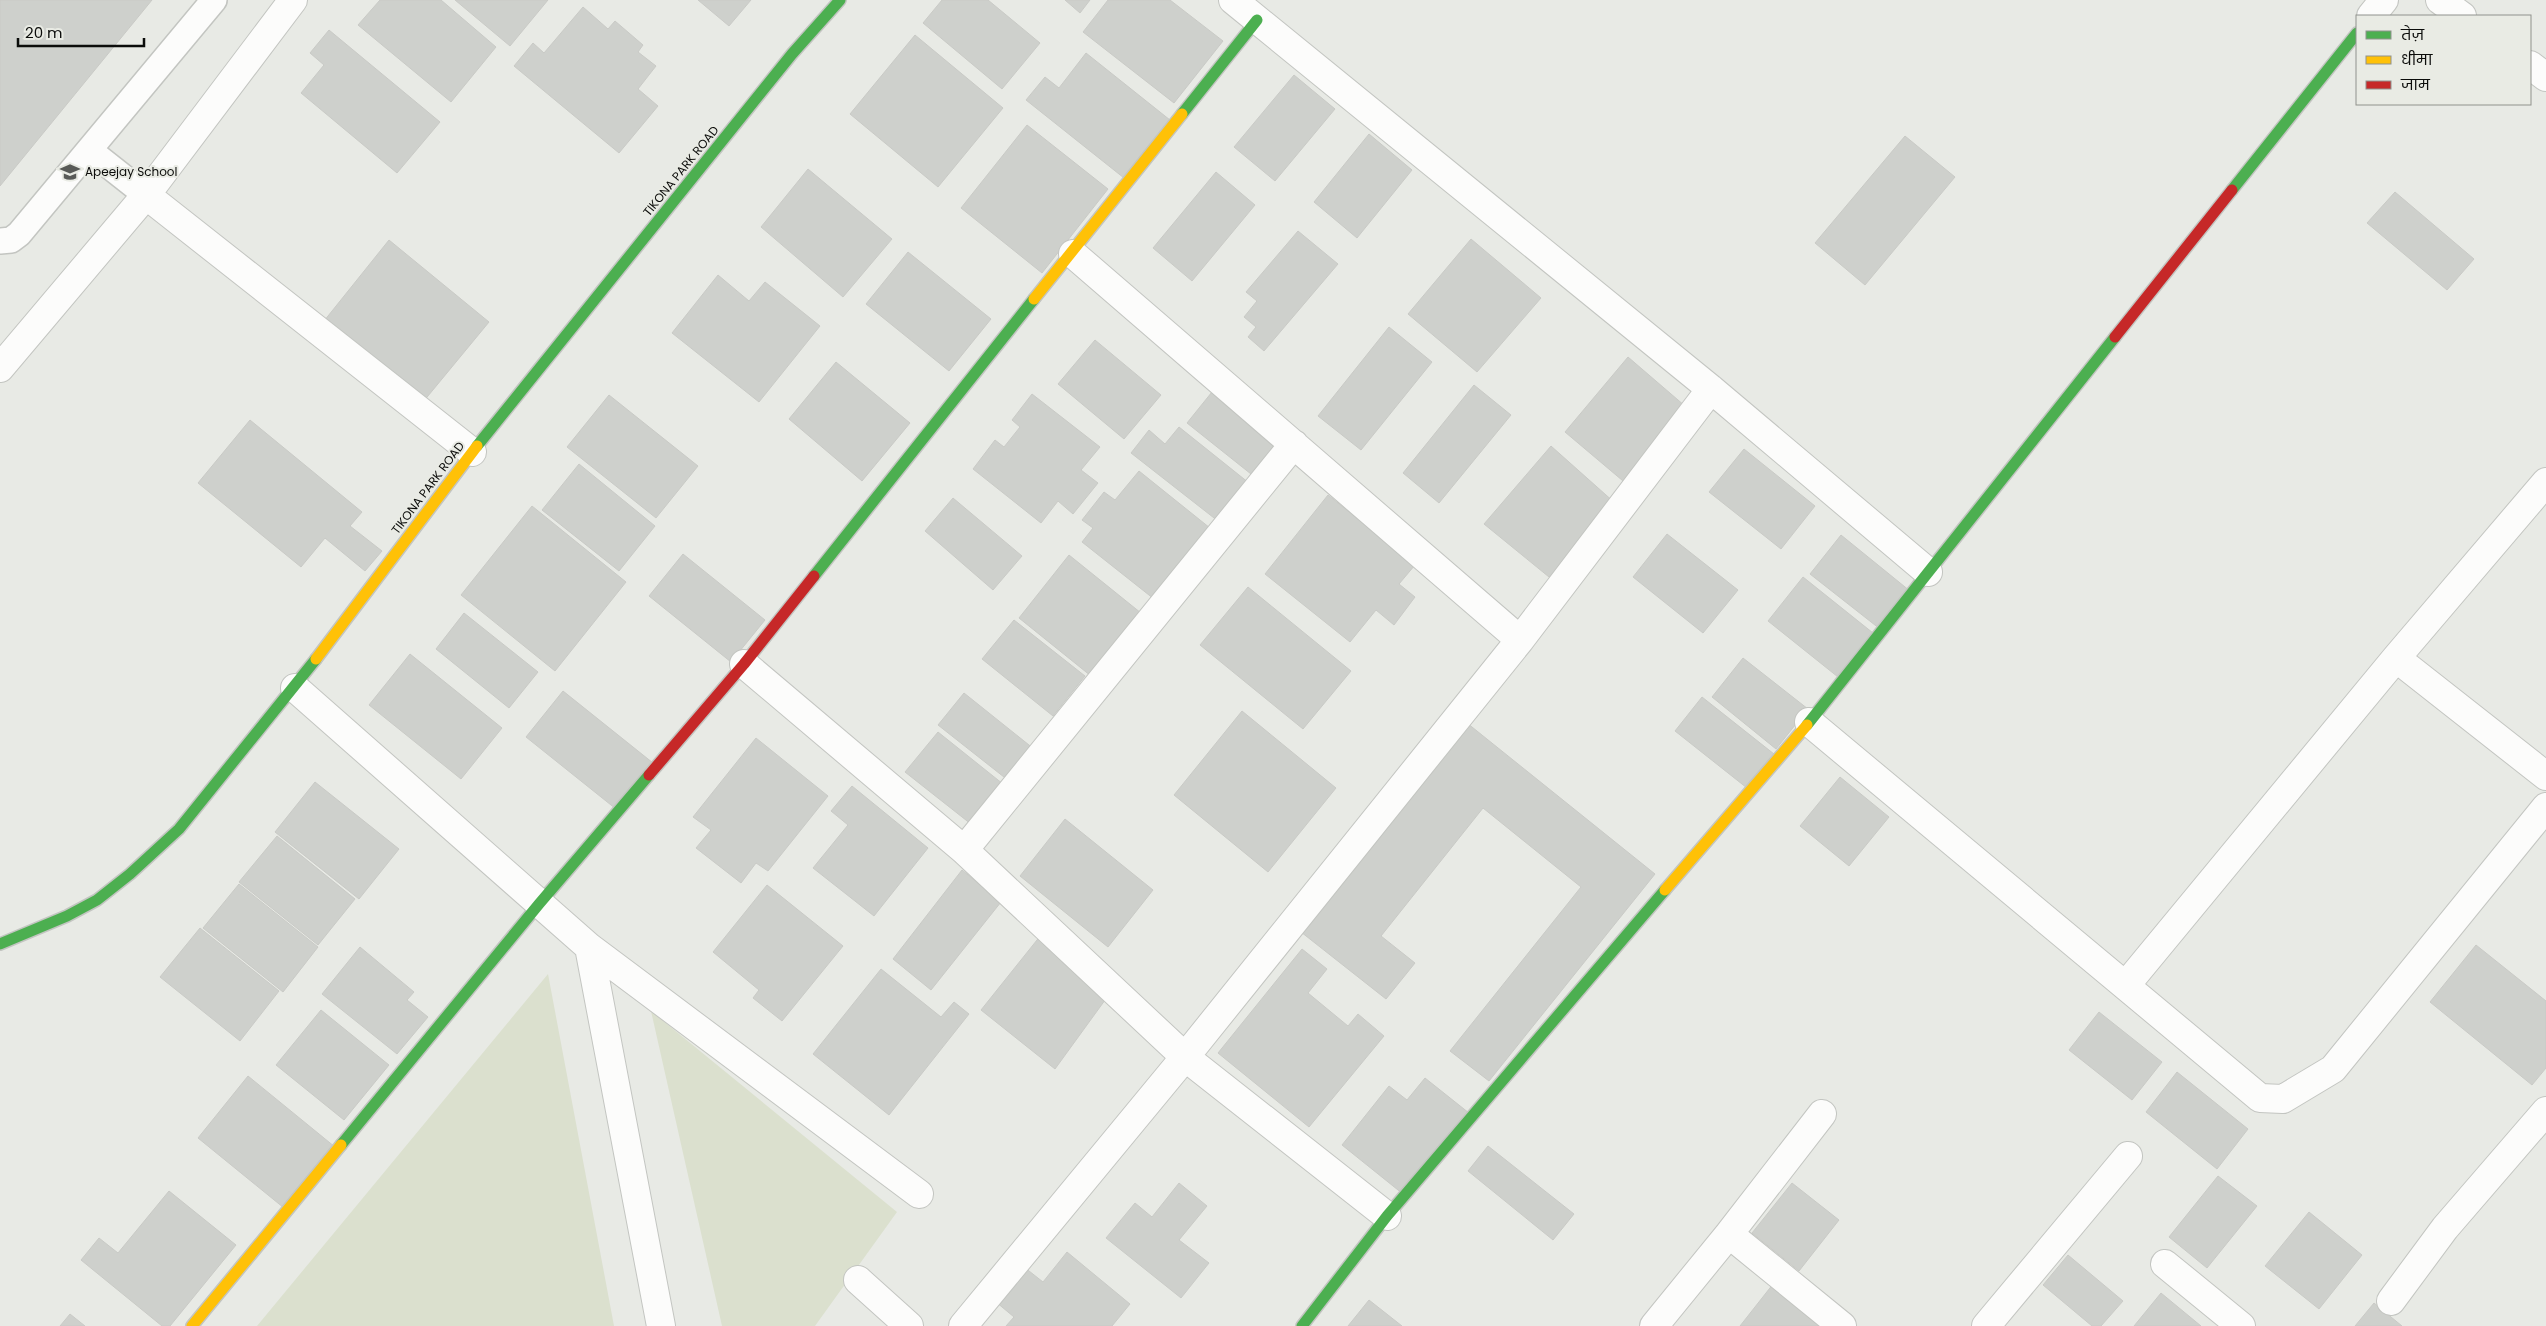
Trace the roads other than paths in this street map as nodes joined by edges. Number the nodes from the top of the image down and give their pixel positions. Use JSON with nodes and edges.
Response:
{"nodes":[{"id":1,"x":214,"y":0,"type":"edge"},
{"id":2,"x":293,"y":0,"type":"edge"},
{"id":3,"x":840,"y":0,"type":"edge"},
{"id":4,"x":1233,"y":0,"type":"edge"},
{"id":5,"x":2384,"y":0,"type":"edge"},
{"id":6,"x":2440,"y":0,"type":"edge"},
{"id":7,"x":2372,"y":15,"type":"edge"},
{"id":8,"x":2461,"y":15,"type":"edge"},
{"id":9,"x":1257,"y":20,"type":"junction"},
{"id":10,"x":2356,"y":35,"type":"edge"},
{"id":11,"x":2531,"y":66,"type":"edge"},
{"id":12,"x":2546,"y":77,"type":"edge"},
{"id":13,"x":89,"y":150,"type":"junction"},
{"id":14,"x":146,"y":195,"type":"junction"},
{"id":15,"x":0,"y":241,"type":"edge"},
{"id":16,"x":1073,"y":254,"type":"junction"},
{"id":17,"x":0,"y":368,"type":"edge"},
{"id":18,"x":1711,"y":389,"type":"junction"},
{"id":19,"x":1294,"y":444,"type":"junction"},
{"id":20,"x":472,"y":452,"type":"junction"},
{"id":21,"x":2541,"y":499,"type":"edge"},
{"id":22,"x":1928,"y":572,"type":"junction"},
{"id":23,"x":1520,"y":640,"type":"junction"},
{"id":24,"x":2396,"y":658,"type":"junction"},
{"id":25,"x":744,"y":664,"type":"junction"},
{"id":26,"x":295,"y":688,"type":"junction"},
{"id":27,"x":1809,"y":722,"type":"junction"},
{"id":28,"x":2546,"y":776,"type":"edge"},
{"id":29,"x":2546,"y":807,"type":"edge"},
{"id":30,"x":964,"y":850,"type":"junction"},
{"id":31,"x":539,"y":904,"type":"junction"},
{"id":32,"x":0,"y":944,"type":"edge"},
{"id":33,"x":589,"y":947,"type":"junction"},
{"id":34,"x":2126,"y":985,"type":"junction"},
{"id":35,"x":1185,"y":1057,"type":"junction"},
{"id":36,"x":2546,"y":1111,"type":"edge"},
{"id":37,"x":1822,"y":1114,"type":"dead end"},
{"id":38,"x":2128,"y":1156,"type":"dead end"},
{"id":39,"x":919,"y":1194,"type":"dead end"},
{"id":40,"x":1387,"y":1216,"type":"junction"},
{"id":41,"x":1729,"y":1234,"type":"junction"},
{"id":42,"x":2165,"y":1264,"type":"dead end"},
{"id":43,"x":858,"y":1280,"type":"dead end"},
{"id":44,"x":2391,"y":1301,"type":"dead end"},
{"id":45,"x":192,"y":1326,"type":"edge"},
{"id":46,"x":661,"y":1326,"type":"edge"},
{"id":47,"x":909,"y":1326,"type":"edge"},
{"id":48,"x":963,"y":1326,"type":"edge"},
{"id":49,"x":1302,"y":1326,"type":"edge"},
{"id":50,"x":1654,"y":1326,"type":"edge"},
{"id":51,"x":1842,"y":1326,"type":"edge"},
{"id":52,"x":1986,"y":1326,"type":"edge"},
{"id":53,"x":2241,"y":1326,"type":"edge"}],
"edges":[{"from":1,"to":13,"type":"lane"},
{"from":2,"to":14,"type":"street"},
{"from":3,"to":20,"type":"street","name":"TIKONA PARK ROAD"},
{"from":4,"to":9,"type":"street"},
{"from":5,"to":7,"type":"street"},
{"from":6,"to":8,"type":"street"},
{"from":9,"to":16,"type":"street"},
{"from":9,"to":18,"type":"street"},
{"from":10,"to":22,"type":"street"},
{"from":11,"to":12,"type":"street"},
{"from":13,"to":14,"type":"lane"},
{"from":13,"to":15,"type":"lane"},
{"from":14,"to":17,"type":"street"},
{"from":14,"to":20,"type":"street"},
{"from":16,"to":19,"type":"street"},
{"from":16,"to":25,"type":"street"},
{"from":18,"to":22,"type":"street"},
{"from":18,"to":23,"type":"street"},
{"from":19,"to":23,"type":"street"},
{"from":19,"to":30,"type":"street"},
{"from":20,"to":26,"type":"street","name":"TIKONA PARK ROAD"},
{"from":21,"to":24,"type":"street"},
{"from":22,"to":27,"type":"street"},
{"from":23,"to":35,"type":"street"},
{"from":24,"to":28,"type":"street"},
{"from":24,"to":34,"type":"street"},
{"from":25,"to":30,"type":"street"},
{"from":25,"to":31,"type":"street"},
{"from":26,"to":31,"type":"street"},
{"from":26,"to":32,"type":"street","name":"TIKONA PARK ROAD"},
{"from":27,"to":34,"type":"street"},
{"from":27,"to":40,"type":"street"},
{"from":29,"to":34,"type":"street"},
{"from":30,"to":35,"type":"street"},
{"from":31,"to":33,"type":"street"},
{"from":31,"to":45,"type":"street"},
{"from":33,"to":39,"type":"street"},
{"from":33,"to":46,"type":"street"},
{"from":35,"to":40,"type":"street"},
{"from":35,"to":48,"type":"street"},
{"from":36,"to":44,"type":"street"},
{"from":37,"to":41,"type":"street"},
{"from":38,"to":52,"type":"street"},
{"from":40,"to":49,"type":"street"},
{"from":41,"to":50,"type":"street"},
{"from":41,"to":51,"type":"street"},
{"from":42,"to":53,"type":"street"},
{"from":43,"to":47,"type":"street"}]}
